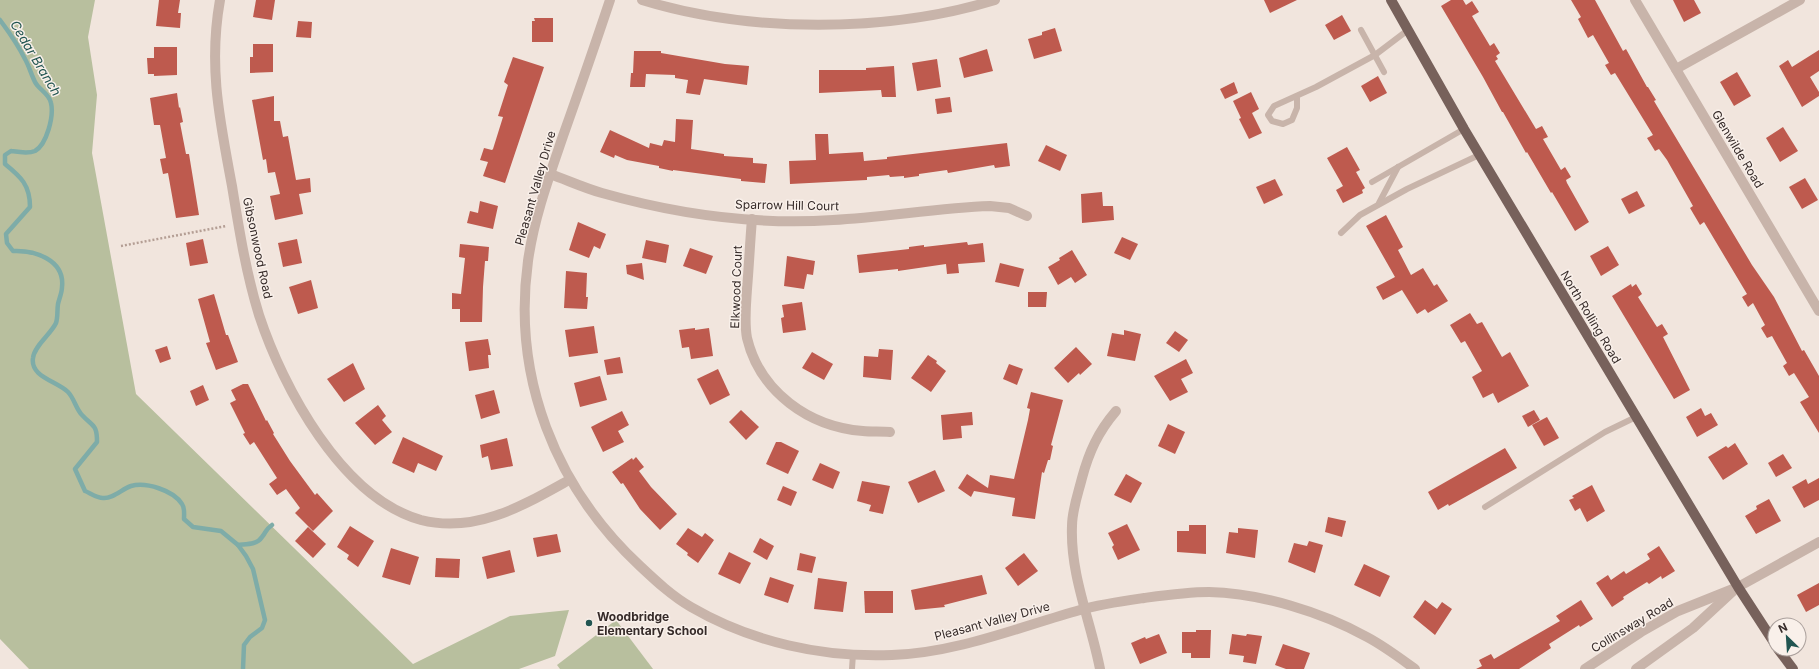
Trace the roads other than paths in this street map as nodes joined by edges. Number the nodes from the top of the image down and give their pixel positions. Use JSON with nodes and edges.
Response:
{"nodes":[{"id":1,"x":220,"y":0,"type":"edge"},
{"id":2,"x":610,"y":0,"type":"edge"},
{"id":3,"x":642,"y":0,"type":"edge"},
{"id":4,"x":995,"y":0,"type":"edge"},
{"id":5,"x":1391,"y":0,"type":"edge"},
{"id":6,"x":1635,"y":0,"type":"edge"},
{"id":7,"x":1800,"y":0,"type":"edge"},
{"id":8,"x":1361,"y":30,"type":"dead end"},
{"id":9,"x":1408,"y":30,"type":"junction"},
{"id":10,"x":1374,"y":55,"type":"junction"},
{"id":11,"x":1676,"y":69,"type":"junction"},
{"id":12,"x":1384,"y":72,"type":"dead end"},
{"id":13,"x":1297,"y":96,"type":"junction"},
{"id":14,"x":1464,"y":129,"type":"junction"},
{"id":15,"x":1479,"y":155,"type":"junction"},
{"id":16,"x":1399,"y":167,"type":"junction"},
{"id":17,"x":550,"y":174,"type":"junction"},
{"id":18,"x":1372,"y":182,"type":"dead end"},
{"id":19,"x":1378,"y":205,"type":"junction"},
{"id":20,"x":1027,"y":216,"type":"dead end"},
{"id":21,"x":752,"y":219,"type":"junction"},
{"id":22,"x":1340,"y":233,"type":"dead end"},
{"id":23,"x":1819,"y":312,"type":"edge"},
{"id":24,"x":1116,"y":412,"type":"dead end"},
{"id":25,"x":1636,"y":417,"type":"junction"},
{"id":26,"x":890,"y":432,"type":"dead end"},
{"id":27,"x":569,"y":480,"type":"junction"},
{"id":28,"x":1485,"y":507,"type":"dead end"},
{"id":29,"x":1819,"y":542,"type":"edge"},
{"id":30,"x":1738,"y":587,"type":"junction"},
{"id":31,"x":1086,"y":608,"type":"junction"},
{"id":32,"x":1767,"y":632,"type":"edge"},
{"id":33,"x":854,"y":654,"type":"junction"},
{"id":34,"x":1784,"y":657,"type":"edge"},
{"id":35,"x":852,"y":669,"type":"edge"},
{"id":36,"x":1100,"y":669,"type":"edge"},
{"id":37,"x":1415,"y":669,"type":"edge"},
{"id":38,"x":1584,"y":669,"type":"edge"},
{"id":39,"x":1636,"y":669,"type":"edge"},
{"id":40,"x":1793,"y":669,"type":"edge"}],
"edges":[{"from":1,"to":27,"type":"street","name":"Gibsonwood Road"},
{"from":2,"to":17,"type":"street","name":"Pleasant Valley Drive"},
{"from":3,"to":4,"type":"street"},
{"from":5,"to":9,"type":"main road","name":"North Rolling Road"},
{"from":6,"to":11,"type":"street","name":"Glenwilde Road"},
{"from":7,"to":11,"type":"street"},
{"from":8,"to":10,"type":"lane"},
{"from":9,"to":10,"type":"lane"},
{"from":9,"to":14,"type":"main road","name":"North Rolling Road"},
{"from":10,"to":12,"type":"lane"},
{"from":10,"to":13,"type":"lane"},
{"from":11,"to":23,"type":"street","name":"Glenwilde Road"},
{"from":13,"to":13,"type":"lane"},
{"from":14,"to":15,"type":"main road","name":"North Rolling Road"},
{"from":14,"to":16,"type":"lane"},
{"from":15,"to":19,"type":"lane"},
{"from":15,"to":25,"type":"main road","name":"North Rolling Road"},
{"from":16,"to":18,"type":"lane"},
{"from":16,"to":19,"type":"lane"},
{"from":17,"to":21,"type":"street","name":"Sparrow Hill Court"},
{"from":17,"to":27,"type":"street","name":"Pleasant Valley Drive"},
{"from":19,"to":22,"type":"lane"},
{"from":20,"to":21,"type":"street","name":"Sparrow Hill Court"},
{"from":21,"to":26,"type":"street","name":"Elkwood Court"},
{"from":24,"to":31,"type":"street"},
{"from":25,"to":28,"type":"lane"},
{"from":25,"to":30,"type":"main road","name":"North Rolling Road"},
{"from":27,"to":33,"type":"street","name":"Pleasant Valley Drive"},
{"from":29,"to":30,"type":"street","name":"Collinsway Road"},
{"from":30,"to":32,"type":"main road","name":"North Rolling Road"},
{"from":30,"to":38,"type":"street","name":"Collinsway Road"},
{"from":30,"to":39,"type":"street","name":"Collinsway Road"},
{"from":31,"to":33,"type":"street","name":"Pleasant Valley Drive"},
{"from":31,"to":36,"type":"street"},
{"from":31,"to":37,"type":"street","name":"Pleasant Valley Drive"},
{"from":33,"to":35,"type":"lane"},
{"from":34,"to":40,"type":"main road"}]}
